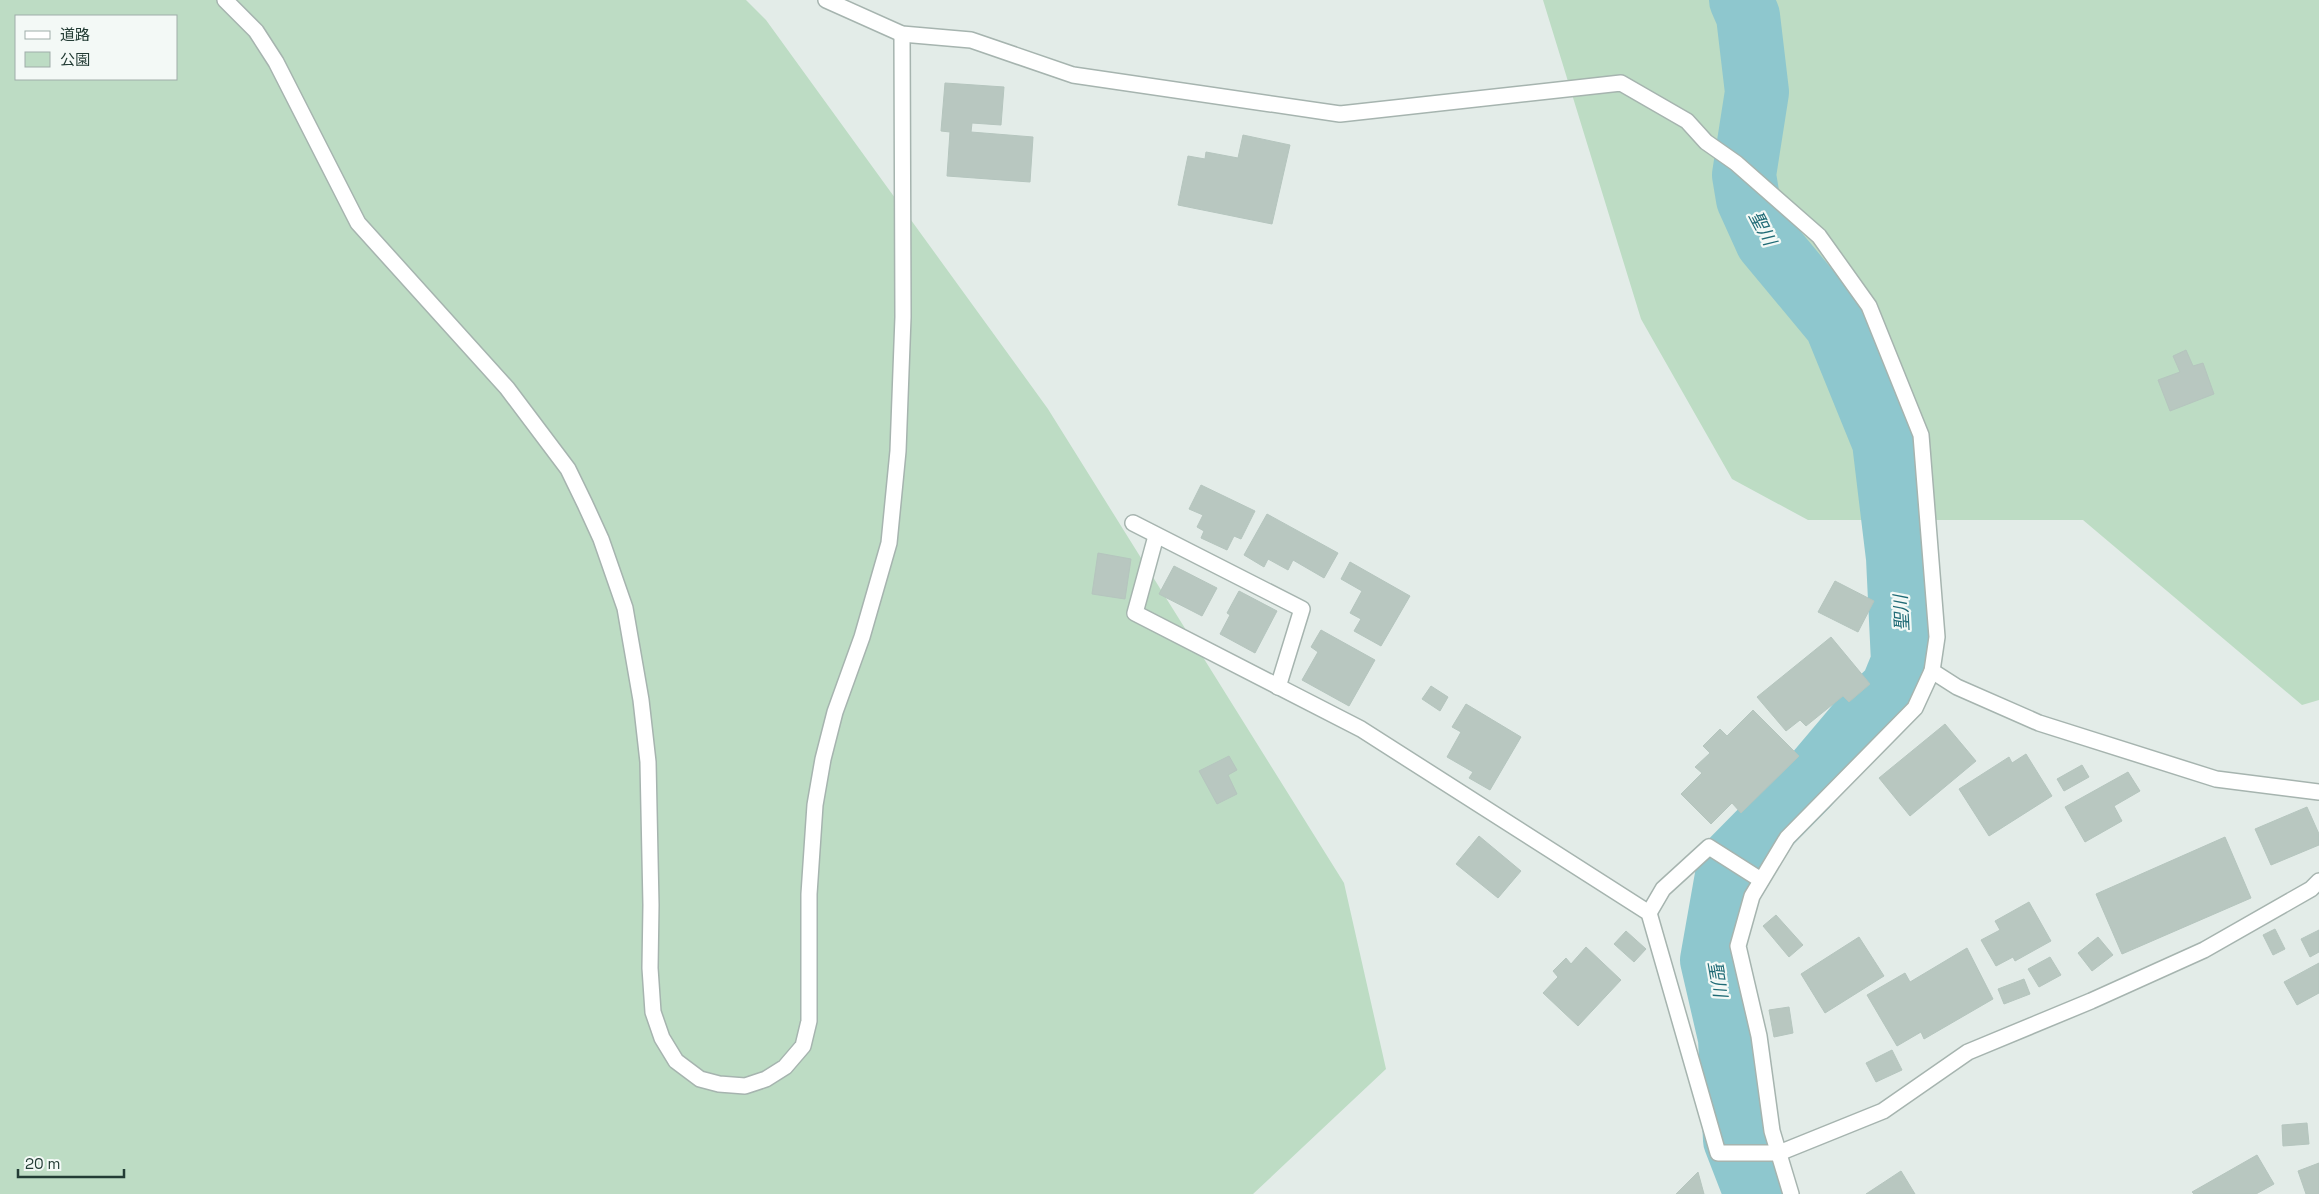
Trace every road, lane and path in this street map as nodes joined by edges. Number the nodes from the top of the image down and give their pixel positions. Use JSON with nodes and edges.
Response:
{"nodes":[{"id":1,"x":225,"y":0,"type":"edge"},
{"id":2,"x":826,"y":0,"type":"edge"},
{"id":3,"x":902,"y":34,"type":"junction"},
{"id":4,"x":1133,"y":523,"type":"dead end"},
{"id":5,"x":1156,"y":536,"type":"junction"},
{"id":6,"x":1932,"y":671,"type":"junction"},
{"id":7,"x":1278,"y":687,"type":"junction"},
{"id":8,"x":2319,"y":792,"type":"edge"},
{"id":9,"x":1761,"y":880,"type":"junction"},
{"id":10,"x":2319,"y":881,"type":"edge"},
{"id":11,"x":1649,"y":913,"type":"junction"},
{"id":12,"x":1779,"y":1153,"type":"junction"},
{"id":13,"x":1791,"y":1194,"type":"edge"}],
"edges":[{"from":1,"to":3,"type":"street"},
{"from":2,"to":3,"type":"street"},
{"from":3,"to":6,"type":"street"},
{"from":4,"to":5,"type":"street"},
{"from":5,"to":7,"type":"street"},
{"from":5,"to":7,"type":"street"},
{"from":6,"to":8,"type":"street"},
{"from":6,"to":9,"type":"street"},
{"from":7,"to":11,"type":"street"},
{"from":9,"to":11,"type":"street"},
{"from":9,"to":12,"type":"street"},
{"from":10,"to":12,"type":"street"},
{"from":11,"to":12,"type":"street"},
{"from":12,"to":13,"type":"street"}]}
